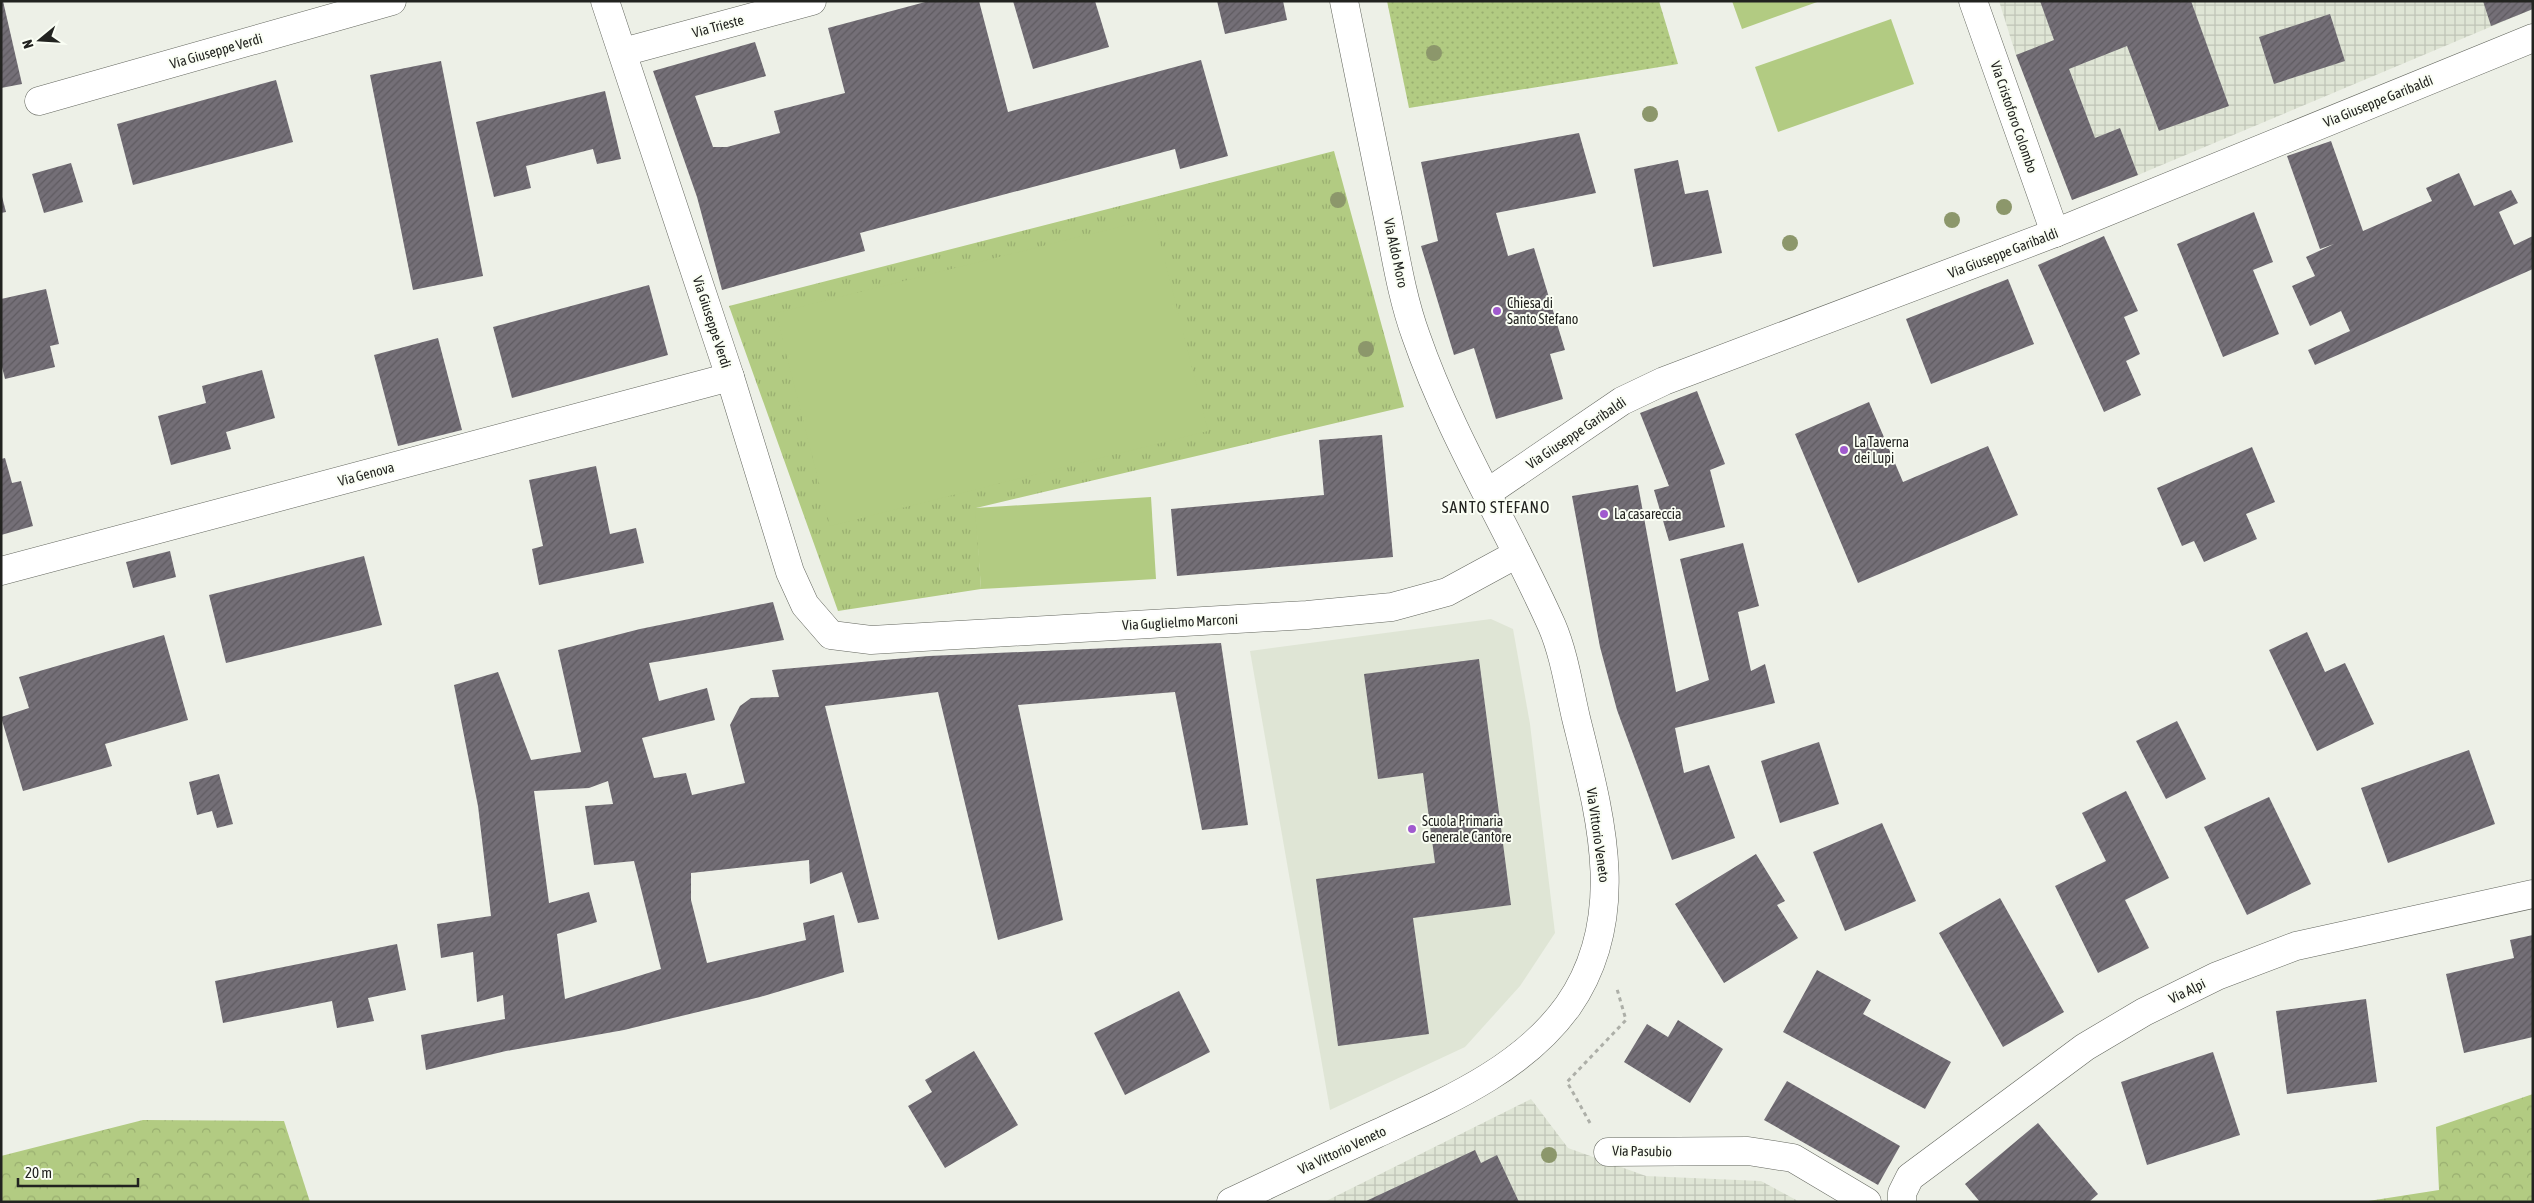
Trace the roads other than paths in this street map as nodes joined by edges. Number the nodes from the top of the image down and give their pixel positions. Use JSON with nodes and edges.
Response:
{"nodes":[{"id":1,"x":392,"y":1,"type":"edge"},
{"id":2,"x":605,"y":1,"type":"edge"},
{"id":3,"x":812,"y":1,"type":"edge"},
{"id":4,"x":1344,"y":1,"type":"edge"},
{"id":5,"x":1973,"y":1,"type":"edge"},
{"id":6,"x":2533,"y":38,"type":"edge"},
{"id":7,"x":624,"y":52,"type":"junction"},
{"id":8,"x":39,"y":101,"type":"dead end"},
{"id":9,"x":2055,"y":233,"type":"junction"},
{"id":10,"x":730,"y":377,"type":"junction"},
{"id":11,"x":1487,"y":493,"type":"junction"},
{"id":12,"x":1517,"y":554,"type":"junction"},
{"id":13,"x":1,"y":571,"type":"edge"},
{"id":14,"x":830,"y":635,"type":"joint"},
{"id":15,"x":2533,"y":894,"type":"edge"},
{"id":16,"x":1608,"y":1152,"type":"road end"},
{"id":17,"x":1231,"y":1202,"type":"edge"},
{"id":18,"x":1867,"y":1202,"type":"edge"},
{"id":19,"x":1902,"y":1202,"type":"edge"}],
"edges":[{"from":1,"to":8,"type":"street","name":"Via Giuseppe Verdi"},
{"from":2,"to":7,"type":"street","name":"Via Giuseppe Verdi"},
{"from":3,"to":7,"type":"street","name":"Via Trieste"},
{"from":4,"to":11,"type":"street","name":"Via Aldo Moro"},
{"from":5,"to":9,"type":"street","name":"Via Cristoforo Colombo"},
{"from":6,"to":9,"type":"street","name":"Via Giuseppe Garibaldi"},
{"from":7,"to":10,"type":"street","name":"Via Giuseppe Verdi"},
{"from":9,"to":11,"type":"street","name":"Via Giuseppe Garibaldi"},
{"from":10,"to":13,"type":"street","name":"Via Genova"},
{"from":10,"to":14,"type":"street","name":"Via Giuseppe Verdi"},
{"from":11,"to":12,"type":"street","name":"Via Vittorio Veneto"},
{"from":12,"to":14,"type":"street","name":"Via Guglielmo Marconi"},
{"from":12,"to":17,"type":"street","name":"Via Vittorio Veneto"},
{"from":15,"to":19,"type":"street","name":"Via Alpi"},
{"from":16,"to":18,"type":"street","name":"Via Pasubio"}]}
